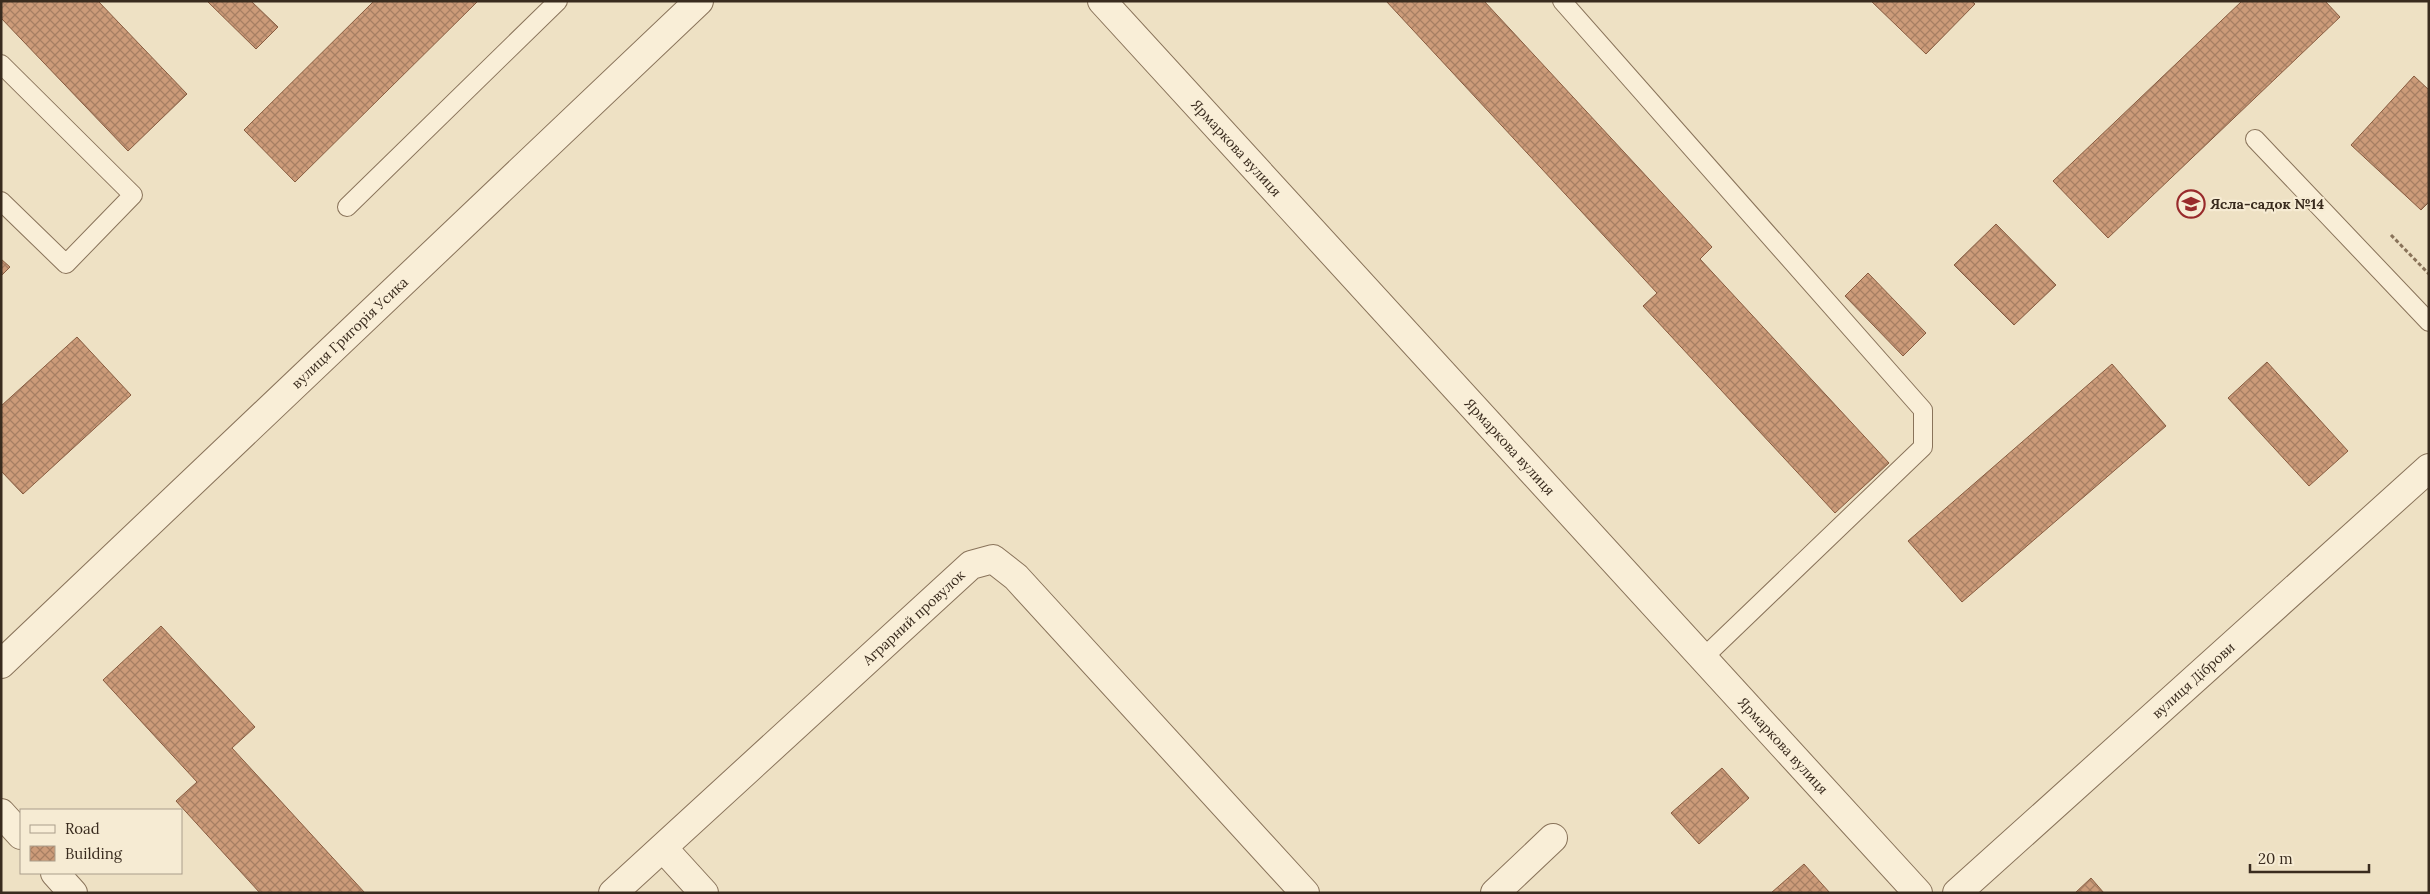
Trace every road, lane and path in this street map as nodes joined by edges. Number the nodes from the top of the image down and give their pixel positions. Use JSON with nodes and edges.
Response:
{"nodes":[{"id":1,"x":558,"y":1,"type":"edge"},
{"id":2,"x":699,"y":1,"type":"edge"},
{"id":3,"x":1102,"y":1,"type":"edge"},
{"id":4,"x":1562,"y":1,"type":"edge"},
{"id":5,"x":1,"y":64,"type":"edge"},
{"id":6,"x":2255,"y":139,"type":"dead end"},
{"id":7,"x":1,"y":201,"type":"edge"},
{"id":8,"x":347,"y":208,"type":"dead end"},
{"id":9,"x":2429,"y":322,"type":"edge"},
{"id":10,"x":2429,"y":468,"type":"edge"},
{"id":11,"x":1703,"y":658,"type":"junction"},
{"id":12,"x":1,"y":664,"type":"edge"},
{"id":13,"x":1,"y":813,"type":"edge"},
{"id":14,"x":20,"y":834,"type":"edge"},
{"id":15,"x":1553,"y":838,"type":"dead end"},
{"id":16,"x":663,"y":848,"type":"junction"},
{"id":17,"x":56,"y":874,"type":"edge"},
{"id":18,"x":73,"y":893,"type":"edge"},
{"id":19,"x":613,"y":893,"type":"edge"},
{"id":20,"x":704,"y":893,"type":"edge"},
{"id":21,"x":1305,"y":893,"type":"edge"},
{"id":22,"x":1495,"y":893,"type":"edge"},
{"id":23,"x":1918,"y":893,"type":"edge"},
{"id":24,"x":1958,"y":893,"type":"edge"}],
"edges":[{"from":1,"to":8,"type":"lane"},
{"from":2,"to":12,"type":"street","name":"вулиця Григорія Усика"},
{"from":3,"to":11,"type":"street","name":"Ярмаркова вулиця"},
{"from":4,"to":11,"type":"lane"},
{"from":5,"to":7,"type":"lane"},
{"from":6,"to":9,"type":"lane"},
{"from":10,"to":24,"type":"street","name":"вулиця Діброви"},
{"from":11,"to":23,"type":"street","name":"Ярмаркова вулиця"},
{"from":13,"to":14,"type":"street"},
{"from":15,"to":22,"type":"street"},
{"from":16,"to":19,"type":"street","name":"Аграрний провулок"},
{"from":16,"to":20,"type":"street"},
{"from":16,"to":21,"type":"street","name":"Аграрний провулок"},
{"from":17,"to":18,"type":"street"}]}
